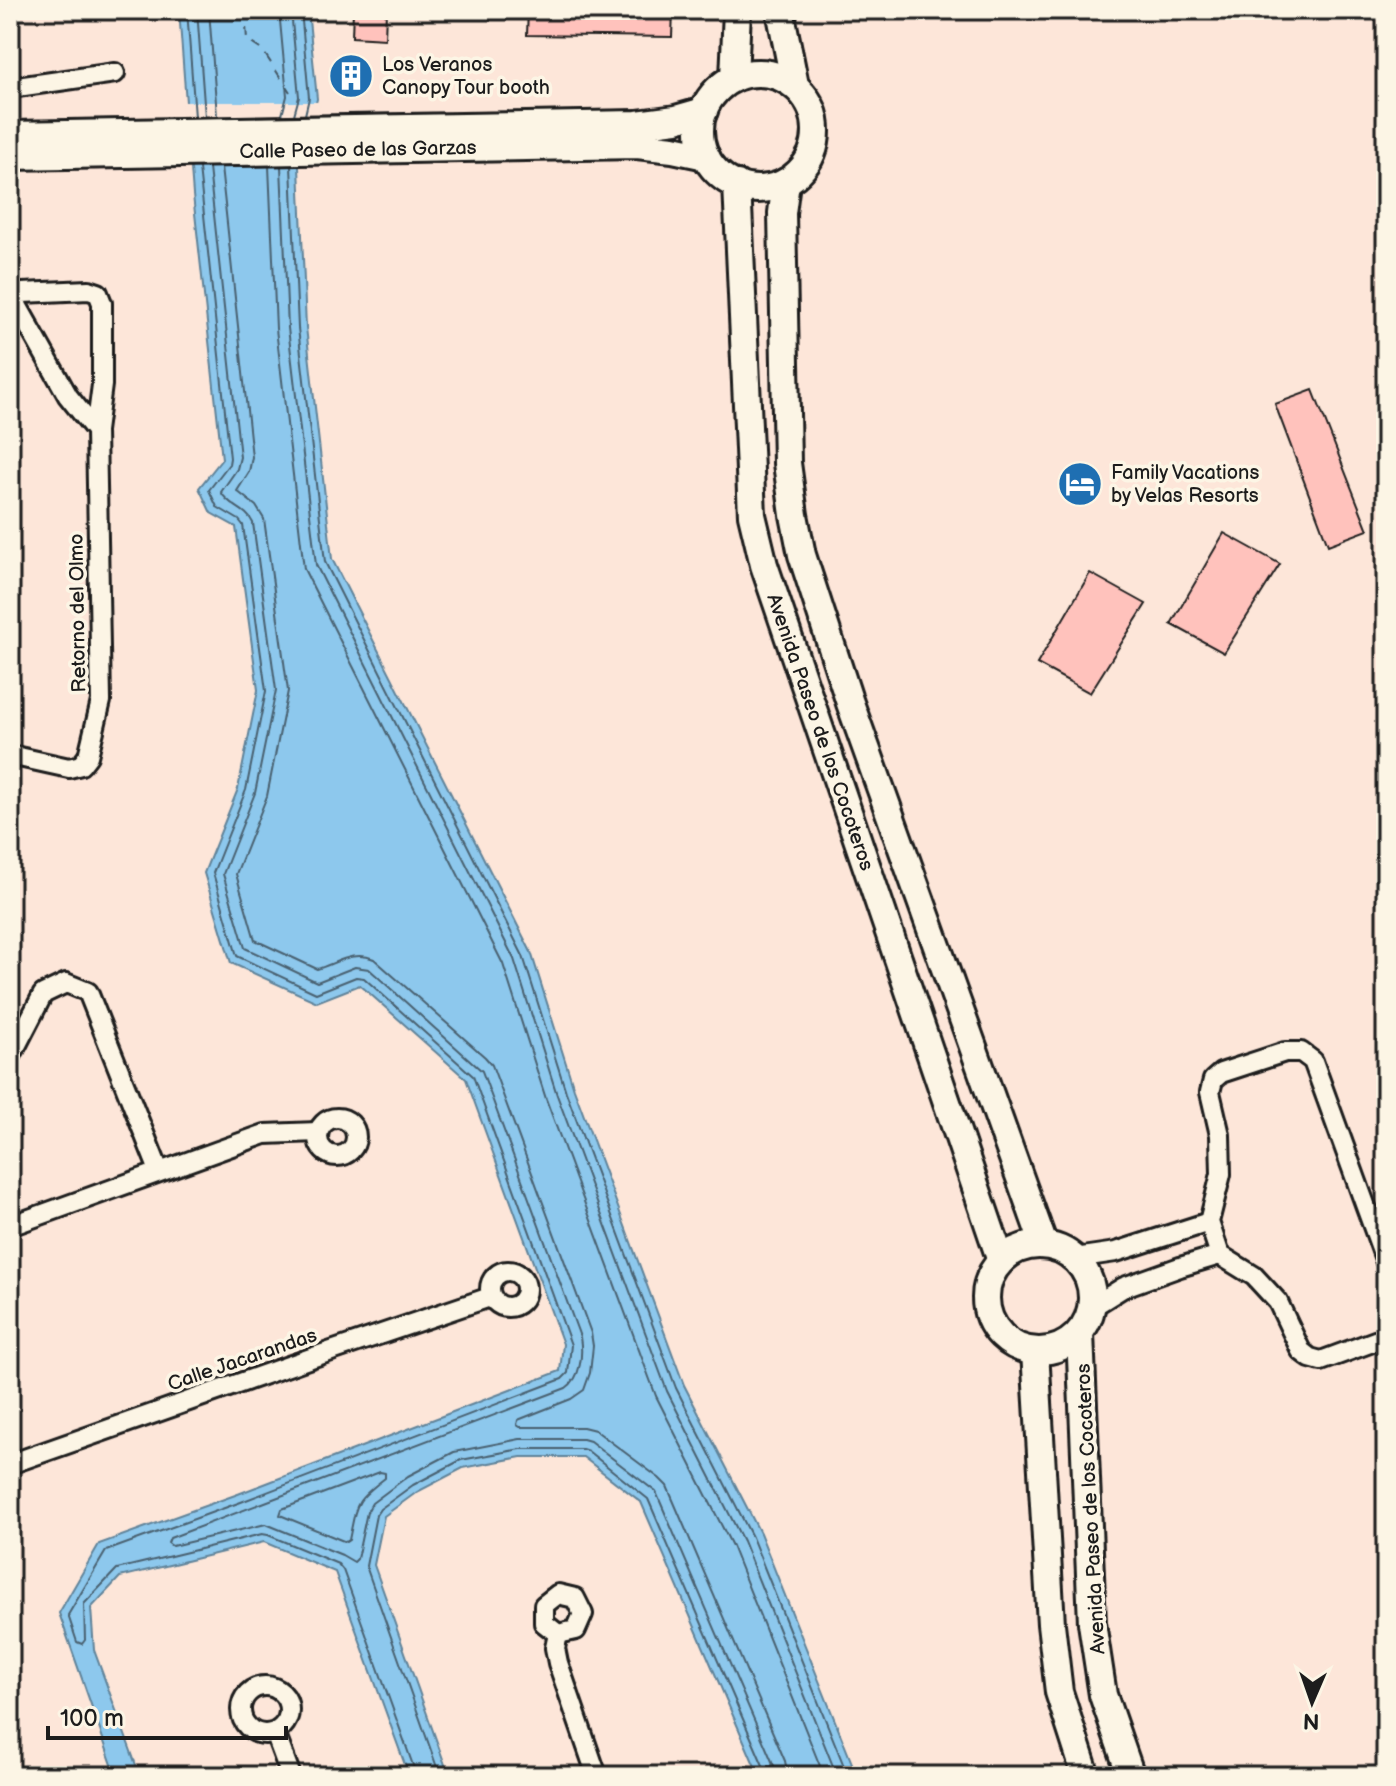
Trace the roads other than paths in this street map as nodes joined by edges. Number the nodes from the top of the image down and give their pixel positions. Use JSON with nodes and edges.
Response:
{"nodes":[{"id":1,"x":737,"y":10,"type":"edge"},
{"id":2,"x":780,"y":10,"type":"edge"},
{"id":3,"x":115,"y":73,"type":"dead end"},
{"id":4,"x":734,"y":78,"type":"junction"},
{"id":5,"x":795,"y":85,"type":"junction"},
{"id":6,"x":10,"y":88,"type":"edge"},
{"id":7,"x":704,"y":111,"type":"junction"},
{"id":8,"x":10,"y":135,"type":"edge"},
{"id":9,"x":349,"y":139,"type":"junction"},
{"id":10,"x":164,"y":143,"type":"junction"},
{"id":11,"x":10,"y":156,"type":"edge"},
{"id":12,"x":706,"y":156,"type":"junction"},
{"id":13,"x":786,"y":182,"type":"junction"},
{"id":14,"x":737,"y":184,"type":"junction"},
{"id":15,"x":96,"y":431,"type":"junction"},
{"id":16,"x":10,"y":755,"type":"edge"},
{"id":17,"x":10,"y":1058,"type":"edge"},
{"id":18,"x":318,"y":1132,"type":"dead end"},
{"id":19,"x":159,"y":1171,"type":"junction"},
{"id":20,"x":1209,"y":1222,"type":"junction"},
{"id":21,"x":10,"y":1226,"type":"edge"},
{"id":22,"x":1044,"y":1245,"type":"junction"},
{"id":23,"x":1220,"y":1255,"type":"junction"},
{"id":24,"x":1075,"y":1258,"type":"junction"},
{"id":25,"x":1001,"y":1261,"type":"junction"},
{"id":26,"x":1386,"y":1262,"type":"edge"},
{"id":27,"x":490,"y":1297,"type":"dead end"},
{"id":28,"x":1092,"y":1307,"type":"junction"},
{"id":29,"x":1080,"y":1333,"type":"junction"},
{"id":30,"x":1386,"y":1337,"type":"edge"},
{"id":31,"x":1035,"y":1351,"type":"junction"},
{"id":32,"x":10,"y":1464,"type":"edge"},
{"id":33,"x":558,"y":1634,"type":"dead end"},
{"id":34,"x":275,"y":1733,"type":"dead end"},
{"id":35,"x":291,"y":1776,"type":"edge"},
{"id":36,"x":597,"y":1776,"type":"edge"},
{"id":37,"x":1086,"y":1776,"type":"edge"},
{"id":38,"x":1131,"y":1776,"type":"edge"}],
"edges":[{"from":1,"to":4,"type":"street"},
{"from":2,"to":5,"type":"street"},
{"from":3,"to":6,"type":"street"},
{"from":4,"to":5,"type":"street"},
{"from":4,"to":7,"type":"street"},
{"from":5,"to":13,"type":"street"},
{"from":7,"to":9,"type":"street","name":"Calle Paseo de las Garzas"},
{"from":7,"to":12,"type":"street"},
{"from":8,"to":10,"type":"street","name":"Calle Paseo de las Garzas"},
{"from":9,"to":10,"type":"street","name":"Calle Paseo de las Garzas"},
{"from":9,"to":12,"type":"street","name":"Calle Paseo de las Garzas"},
{"from":10,"to":11,"type":"street","name":"Calle Paseo de las Garzas"},
{"from":12,"to":14,"type":"street"},
{"from":13,"to":14,"type":"street"},
{"from":13,"to":22,"type":"street","name":"Avenida Paseo de los Cocoteros"},
{"from":14,"to":25,"type":"street","name":"Avenida Paseo de los Cocoteros"},
{"from":15,"to":15,"type":"street","name":"Retorno del Olmo"},
{"from":15,"to":16,"type":"street","name":"Retorno del Olmo"},
{"from":17,"to":19,"type":"street"},
{"from":18,"to":19,"type":"street"},
{"from":19,"to":21,"type":"street"},
{"from":20,"to":23,"type":"street"},
{"from":20,"to":24,"type":"street"},
{"from":20,"to":26,"type":"street"},
{"from":22,"to":24,"type":"street"},
{"from":22,"to":25,"type":"street"},
{"from":23,"to":28,"type":"street"},
{"from":23,"to":30,"type":"street"},
{"from":24,"to":28,"type":"street"},
{"from":25,"to":31,"type":"street"},
{"from":27,"to":32,"type":"street","name":"Calle Jacarandas"},
{"from":28,"to":29,"type":"street","name":"Avenida Paseo de los Cocoteros"},
{"from":29,"to":31,"type":"street","name":"Avenida Paseo de los Cocoteros"},
{"from":29,"to":38,"type":"street","name":"Avenida Paseo de los Cocoteros"},
{"from":31,"to":37,"type":"street"},
{"from":33,"to":36,"type":"street"},
{"from":34,"to":35,"type":"street"}]}
